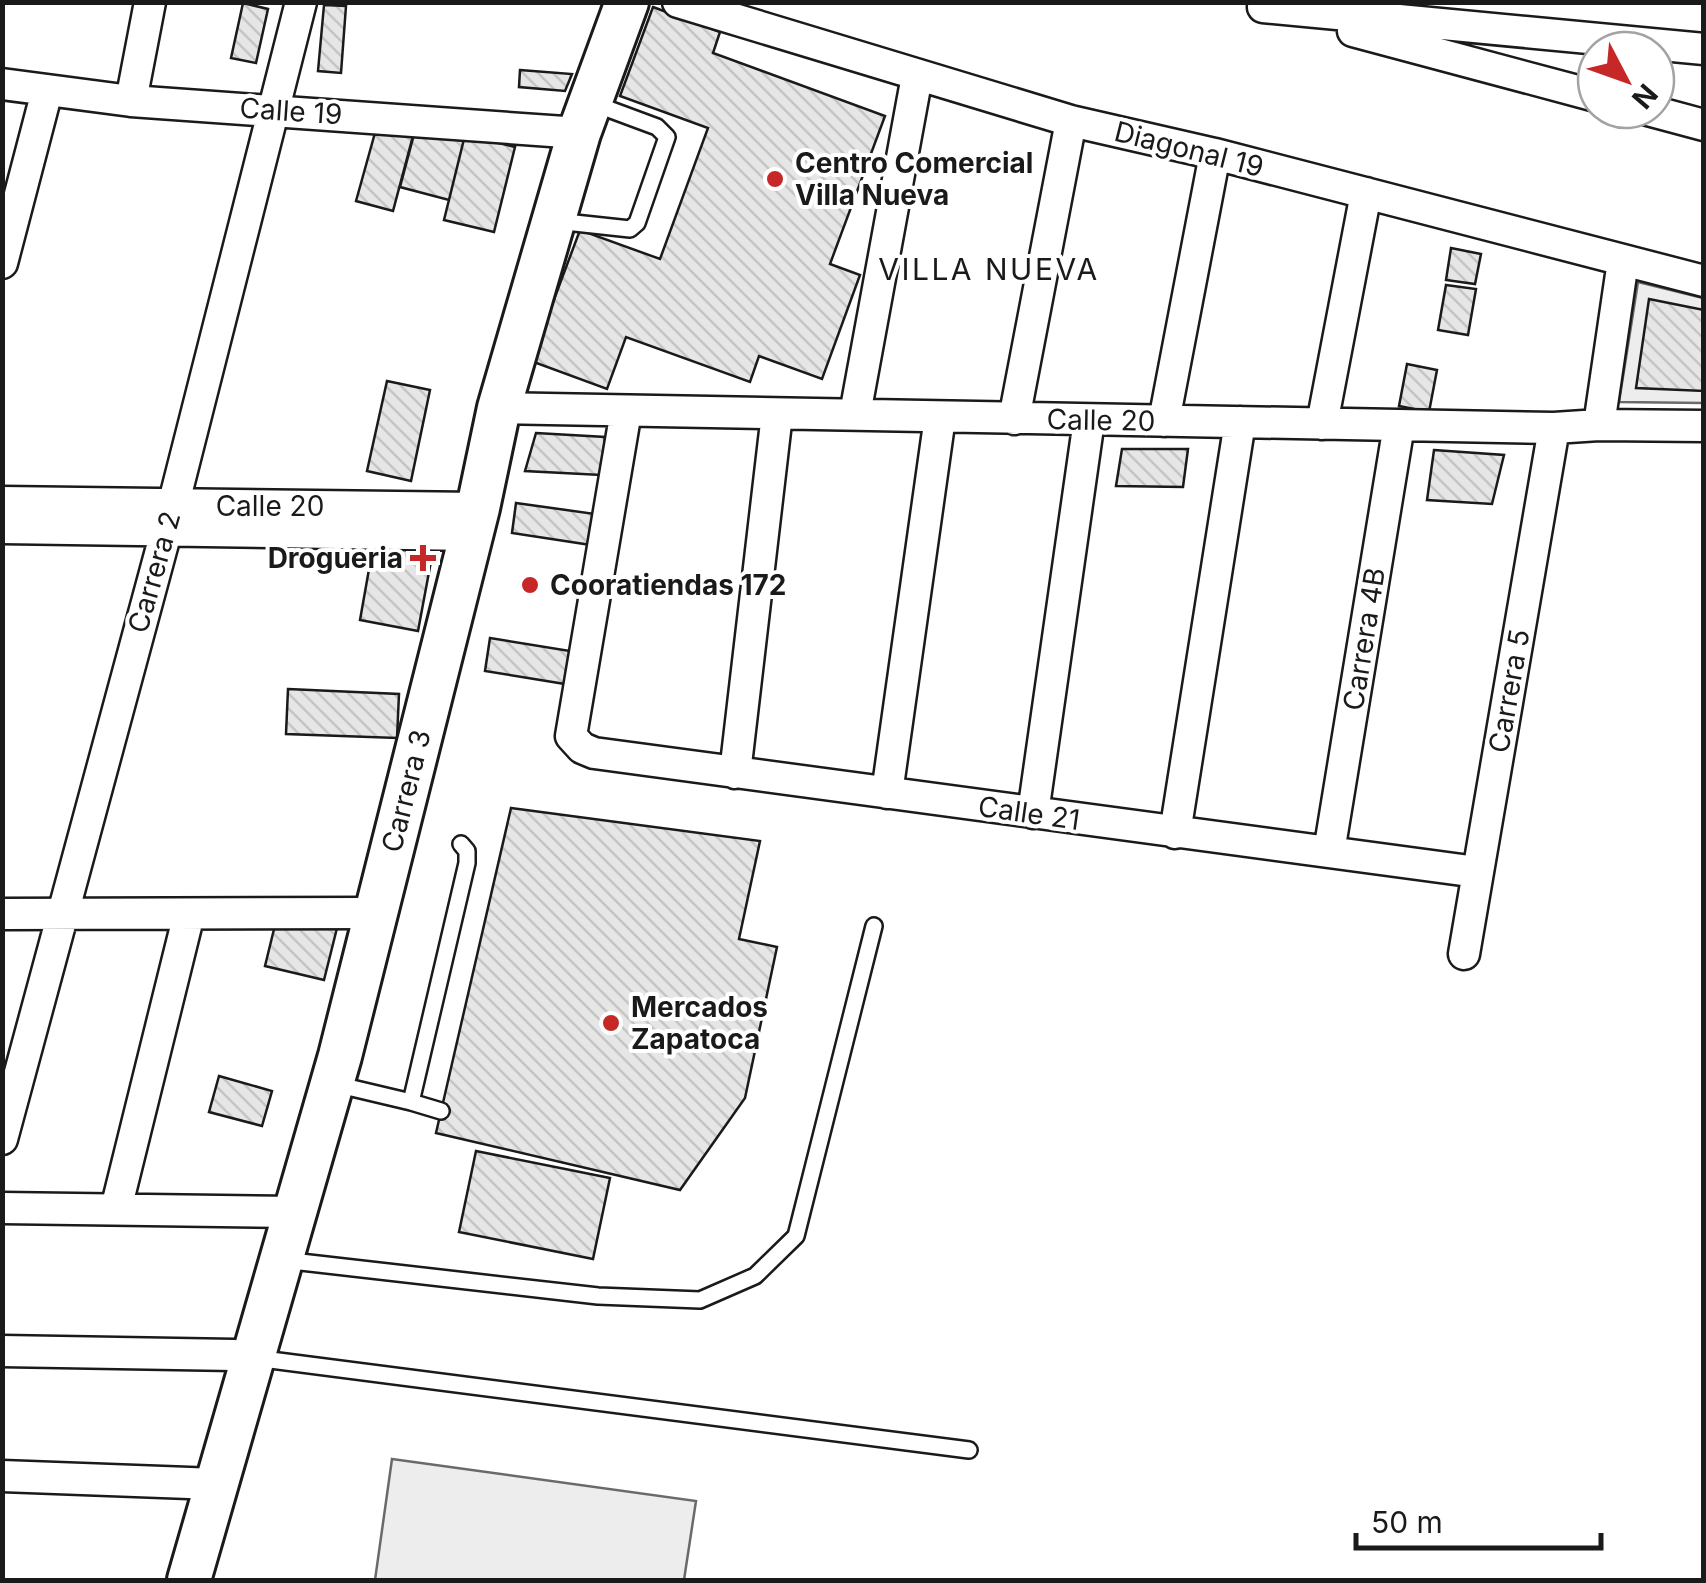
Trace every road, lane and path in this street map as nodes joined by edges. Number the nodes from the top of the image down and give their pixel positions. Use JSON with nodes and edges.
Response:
{"nodes":[{"id":1,"x":150,"y":2,"type":"edge"},
{"id":2,"x":301,"y":2,"type":"edge"},
{"id":3,"x":626,"y":2,"type":"edge"},
{"id":4,"x":678,"y":2,"type":"edge"},
{"id":5,"x":1254,"y":5,"type":"edge"},
{"id":6,"x":1704,"y":49,"type":"edge"},
{"id":7,"x":917,"y":76,"type":"junction"},
{"id":8,"x":2,"y":84,"type":"edge"},
{"id":9,"x":47,"y":91,"type":"junction"},
{"id":10,"x":1576,"y":91,"type":"edge"},
{"id":11,"x":131,"y":101,"type":"junction"},
{"id":12,"x":272,"y":110,"type":"junction"},
{"id":13,"x":585,"y":118,"type":"junction"},
{"id":14,"x":1676,"y":118,"type":"edge"},
{"id":15,"x":1071,"y":121,"type":"junction"},
{"id":16,"x":1704,"y":125,"type":"edge"},
{"id":17,"x":1215,"y":154,"type":"junction"},
{"id":18,"x":1366,"y":193,"type":"junction"},
{"id":19,"x":556,"y":220,"type":"junction"},
{"id":20,"x":1623,"y":261,"type":"junction"},
{"id":21,"x":2,"y":264,"type":"edge"},
{"id":22,"x":1704,"y":282,"type":"edge"},
{"id":23,"x":499,"y":408,"type":"junction"},
{"id":24,"x":626,"y":411,"type":"junction"},
{"id":25,"x":777,"y":414,"type":"junction"},
{"id":26,"x":855,"y":414,"type":"junction"},
{"id":27,"x":940,"y":417,"type":"junction"},
{"id":28,"x":1014,"y":418,"type":"junction"},
{"id":29,"x":1089,"y":420,"type":"junction"},
{"id":30,"x":1164,"y":421,"type":"junction"},
{"id":31,"x":1240,"y":422,"type":"junction"},
{"id":32,"x":1322,"y":424,"type":"junction"},
{"id":33,"x":1399,"y":425,"type":"junction"},
{"id":34,"x":1598,"y":425,"type":"junction"},
{"id":35,"x":1704,"y":426,"type":"edge"},
{"id":36,"x":1554,"y":428,"type":"junction"},
{"id":37,"x":2,"y":502,"type":"edge"},
{"id":38,"x":169,"y":518,"type":"junction"},
{"id":39,"x":475,"y":521,"type":"junction"},
{"id":40,"x":2,"y":528,"type":"edge"},
{"id":41,"x":736,"y":774,"type":"junction"},
{"id":42,"x":887,"y":794,"type":"junction"},
{"id":43,"x":1033,"y":813,"type":"junction"},
{"id":44,"x":1175,"y":834,"type":"junction"},
{"id":45,"x":460,"y":844,"type":"dead end"},
{"id":46,"x":1329,"y":852,"type":"junction"},
{"id":47,"x":1478,"y":872,"type":"junction"},
{"id":48,"x":375,"y":913,"type":"junction"},
{"id":49,"x":2,"y":914,"type":"edge"},
{"id":50,"x":189,"y":914,"type":"junction"},
{"id":51,"x":61,"y":915,"type":"junction"},
{"id":52,"x":874,"y":926,"type":"dead end"},
{"id":53,"x":1464,"y":954,"type":"dead end"},
{"id":54,"x":332,"y":1084,"type":"junction"},
{"id":55,"x":411,"y":1102,"type":"junction"},
{"id":56,"x":441,"y":1110,"type":"dead end"},
{"id":57,"x":2,"y":1139,"type":"edge"},
{"id":58,"x":2,"y":1208,"type":"edge"},
{"id":59,"x":116,"y":1209,"type":"junction"},
{"id":60,"x":298,"y":1212,"type":"junction"},
{"id":61,"x":284,"y":1260,"type":"junction"},
{"id":62,"x":2,"y":1351,"type":"edge"},
{"id":63,"x":254,"y":1358,"type":"junction"},
{"id":64,"x":969,"y":1450,"type":"dead end"},
{"id":65,"x":2,"y":1476,"type":"edge"},
{"id":66,"x":216,"y":1484,"type":"junction"},
{"id":67,"x":189,"y":1580,"type":"edge"}],
"edges":[{"from":1,"to":11,"type":"street"},
{"from":2,"to":12,"type":"street","name":"Carrera 2"},
{"from":3,"to":13,"type":"main road","name":"Carrera 3"},
{"from":4,"to":7,"type":"street","name":"Diagonal 19"},
{"from":5,"to":6,"type":"street"},
{"from":5,"to":10,"type":"street"},
{"from":7,"to":15,"type":"street","name":"Diagonal 19"},
{"from":7,"to":26,"type":"street"},
{"from":8,"to":9,"type":"street","name":"Calle 19"},
{"from":9,"to":11,"type":"street","name":"Calle 19"},
{"from":9,"to":21,"type":"street"},
{"from":11,"to":12,"type":"street","name":"Calle 19"},
{"from":12,"to":13,"type":"street","name":"Calle 19"},
{"from":12,"to":38,"type":"street","name":"Carrera 2"},
{"from":13,"to":19,"type":"main road","name":"Carrera 3"},
{"from":13,"to":19,"type":"lane"},
{"from":14,"to":16,"type":"street"},
{"from":15,"to":17,"type":"street","name":"Diagonal 19"},
{"from":15,"to":28,"type":"street"},
{"from":17,"to":18,"type":"street","name":"Diagonal 19"},
{"from":17,"to":30,"type":"street"},
{"from":18,"to":20,"type":"street","name":"Diagonal 19"},
{"from":18,"to":32,"type":"street"},
{"from":19,"to":23,"type":"main road","name":"Carrera 3"},
{"from":20,"to":22,"type":"street","name":"Diagonal 19"},
{"from":20,"to":34,"type":"street"},
{"from":23,"to":24,"type":"street","name":"Calle 20"},
{"from":23,"to":39,"type":"main road","name":"Carrera 3"},
{"from":24,"to":25,"type":"street","name":"Calle 20"},
{"from":24,"to":41,"type":"street","name":"Calle 21"},
{"from":25,"to":26,"type":"street","name":"Calle 20"},
{"from":25,"to":41,"type":"street"},
{"from":26,"to":27,"type":"street","name":"Calle 20"},
{"from":27,"to":28,"type":"street","name":"Calle 20"},
{"from":27,"to":42,"type":"street"},
{"from":28,"to":29,"type":"street","name":"Calle 20"},
{"from":29,"to":30,"type":"street","name":"Calle 20"},
{"from":29,"to":43,"type":"street"},
{"from":30,"to":31,"type":"street","name":"Calle 20"},
{"from":31,"to":32,"type":"street","name":"Calle 20"},
{"from":31,"to":44,"type":"street"},
{"from":32,"to":33,"type":"street","name":"Calle 20"},
{"from":33,"to":36,"type":"street","name":"Calle 20"},
{"from":33,"to":46,"type":"street","name":"Carrera 4B"},
{"from":34,"to":35,"type":"street","name":"Calle 20"},
{"from":34,"to":36,"type":"street","name":"Calle 20"},
{"from":36,"to":47,"type":"street","name":"Carrera 5"},
{"from":37,"to":38,"type":"street","name":"Calle 20"},
{"from":38,"to":39,"type":"street","name":"Calle 20"},
{"from":38,"to":40,"type":"street","name":"Calle 20"},
{"from":38,"to":51,"type":"street","name":"Carrera 2"},
{"from":39,"to":48,"type":"main road","name":"Carrera 3"},
{"from":41,"to":42,"type":"street","name":"Calle 21"},
{"from":42,"to":43,"type":"street","name":"Calle 21"},
{"from":43,"to":44,"type":"street","name":"Calle 21"},
{"from":44,"to":46,"type":"street","name":"Calle 21"},
{"from":45,"to":55,"type":"lane"},
{"from":46,"to":47,"type":"street","name":"Calle 21"},
{"from":47,"to":53,"type":"street","name":"Carrera 5"},
{"from":48,"to":50,"type":"street"},
{"from":48,"to":54,"type":"main road","name":"Carrera 3"},
{"from":49,"to":51,"type":"street"},
{"from":50,"to":51,"type":"street"},
{"from":50,"to":59,"type":"street"},
{"from":51,"to":57,"type":"street","name":"Carrera 2"},
{"from":52,"to":61,"type":"lane"},
{"from":54,"to":55,"type":"lane"},
{"from":54,"to":60,"type":"main road","name":"Carrera 3"},
{"from":55,"to":56,"type":"lane"},
{"from":58,"to":59,"type":"street"},
{"from":59,"to":60,"type":"street"},
{"from":60,"to":61,"type":"main road","name":"Carrera 3"},
{"from":61,"to":63,"type":"main road","name":"Carrera 3"},
{"from":62,"to":63,"type":"street"},
{"from":63,"to":64,"type":"lane"},
{"from":63,"to":66,"type":"main road","name":"Carrera 3"},
{"from":65,"to":66,"type":"street"},
{"from":66,"to":67,"type":"main road","name":"Carrera 3"}]}
